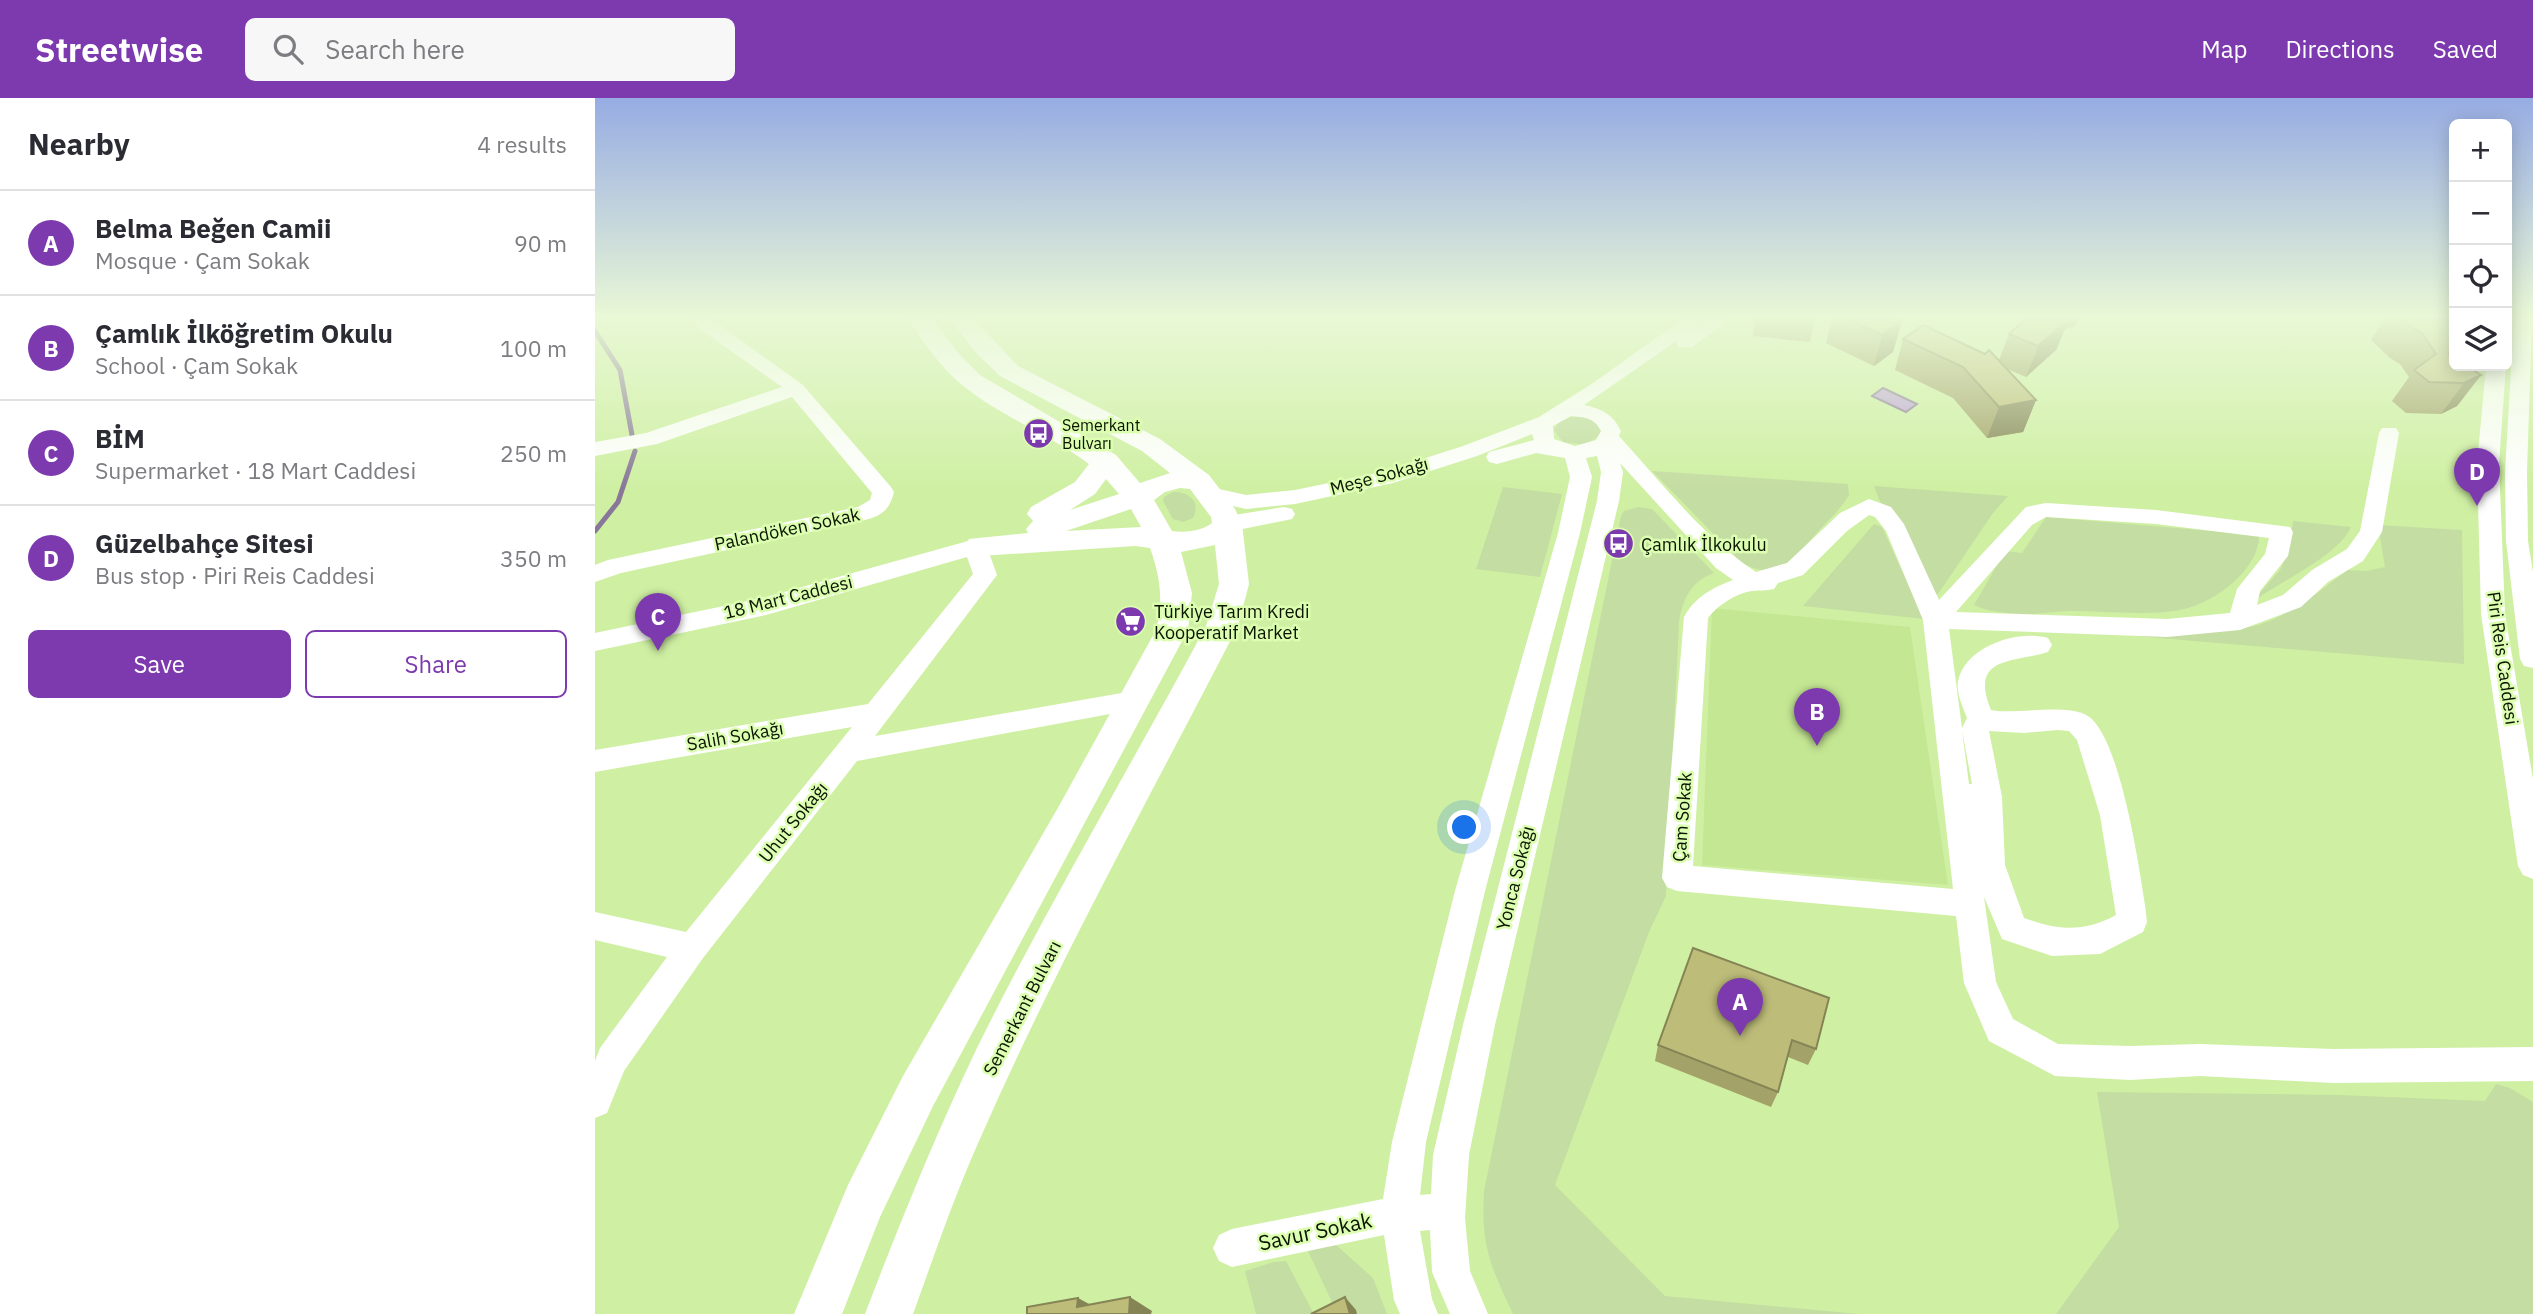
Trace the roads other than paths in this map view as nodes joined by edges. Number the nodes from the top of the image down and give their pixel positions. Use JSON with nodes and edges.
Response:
{"nodes":[{"id":1,"x":779,"y":375,"type":"edge"},
{"id":2,"x":965,"y":375,"type":"edge"},
{"id":3,"x":1016,"y":375,"type":"edge"},
{"id":4,"x":1617,"y":375,"type":"edge"},
{"id":5,"x":1642,"y":375,"type":"edge"},
{"id":6,"x":2495,"y":375,"type":"edge"},
{"id":7,"x":2520,"y":375,"type":"edge"},
{"id":8,"x":796,"y":389,"type":"junction"},
{"id":9,"x":1547,"y":419,"type":"junction"},
{"id":10,"x":1606,"y":433,"type":"junction"},
{"id":11,"x":2389,"y":433,"type":"dead end"},
{"id":12,"x":595,"y":449,"type":"edge"},
{"id":13,"x":1568,"y":452,"type":"junction"},
{"id":14,"x":1106,"y":461,"type":"junction"},
{"id":15,"x":1139,"y":497,"type":"junction"},
{"id":16,"x":1212,"y":500,"type":"junction"},
{"id":17,"x":2491,"y":535,"type":"junction"},
{"id":18,"x":1163,"y":538,"type":"junction"},
{"id":19,"x":2525,"y":543,"type":"edge"},
{"id":20,"x":977,"y":547,"type":"junction"},
{"id":21,"x":595,"y":574,"type":"edge"},
{"id":22,"x":1755,"y":583,"type":"junction"},
{"id":23,"x":1935,"y":620,"type":"junction"},
{"id":24,"x":2240,"y":621,"type":"junction"},
{"id":25,"x":595,"y":642,"type":"edge"},
{"id":26,"x":2039,"y":645,"type":"dead end"},
{"id":27,"x":2533,"y":659,"type":"edge"},
{"id":28,"x":1133,"y":701,"type":"junction"},
{"id":29,"x":876,"y":713,"type":"junction"},
{"id":30,"x":1981,"y":719,"type":"junction"},
{"id":31,"x":849,"y":752,"type":"junction"},
{"id":32,"x":595,"y":761,"type":"edge"},
{"id":33,"x":1958,"y":795,"type":"junction"},
{"id":34,"x":1988,"y":797,"type":"junction"},
{"id":35,"x":2533,"y":866,"type":"edge"},
{"id":36,"x":1971,"y":904,"type":"junction"},
{"id":37,"x":595,"y":926,"type":"edge"},
{"id":38,"x":692,"y":948,"type":"junction"},
{"id":39,"x":2533,"y":1064,"type":"edge"},
{"id":40,"x":595,"y":1101,"type":"edge"},
{"id":41,"x":1447,"y":1211,"type":"junction"},
{"id":42,"x":1399,"y":1214,"type":"junction"},
{"id":43,"x":1232,"y":1248,"type":"dead end"},
{"id":44,"x":818,"y":1314,"type":"edge"},
{"id":45,"x":889,"y":1314,"type":"edge"},
{"id":46,"x":1419,"y":1314,"type":"edge"},
{"id":47,"x":1469,"y":1314,"type":"edge"}],
"edges":[{"from":1,"to":8,"type":"street","name":"Palandöken Sokak"},
{"from":2,"to":14,"type":"main road"},
{"from":3,"to":16,"type":"main road"},
{"from":4,"to":9,"type":"street","name":"Meşe Sokağı"},
{"from":5,"to":10,"type":"street"},
{"from":6,"to":17,"type":"street","name":"Piri Reis Caddesi"},
{"from":7,"to":19,"type":"street","name":"Piri Reis Caddesi"},
{"from":8,"to":12,"type":"street"},
{"from":8,"to":21,"type":"street","name":"Palandöken Sokak"},
{"from":9,"to":10,"type":"street"},
{"from":9,"to":13,"type":"street"},
{"from":9,"to":16,"type":"street","name":"Meşe Sokağı"},
{"from":10,"to":13,"type":"street"},
{"from":10,"to":22,"type":"street"},
{"from":10,"to":41,"type":"street","name":"Yonca Sokağı"},
{"from":11,"to":24,"type":"street"},
{"from":13,"to":16,"type":"street"},
{"from":13,"to":42,"type":"street"},
{"from":14,"to":15,"type":"main road"},
{"from":14,"to":20,"type":"main road"},
{"from":15,"to":16,"type":"main road"},
{"from":15,"to":18,"type":"main road"},
{"from":15,"to":20,"type":"main road"},
{"from":16,"to":18,"type":"main road"},
{"from":16,"to":45,"type":"main road","name":"Semerkant Bulvarı"},
{"from":17,"to":19,"type":"street"},
{"from":17,"to":35,"type":"street","name":"Piri Reis Caddesi"},
{"from":18,"to":20,"type":"main road"},
{"from":18,"to":28,"type":"main road"},
{"from":19,"to":27,"type":"street","name":"Piri Reis Caddesi"},
{"from":20,"to":25,"type":"street","name":"18 Mart Caddesi"},
{"from":20,"to":29,"type":"street","name":"Uhut Sokağı"},
{"from":22,"to":23,"type":"street"},
{"from":22,"to":36,"type":"street","name":"Çam Sokak"},
{"from":23,"to":24,"type":"street"},
{"from":23,"to":24,"type":"street"},
{"from":23,"to":33,"type":"street"},
{"from":26,"to":30,"type":"street"},
{"from":28,"to":31,"type":"street"},
{"from":28,"to":44,"type":"main road"},
{"from":29,"to":31,"type":"street","name":"Uhut Sokağı"},
{"from":29,"to":32,"type":"street","name":"Salih Sokağı"},
{"from":30,"to":34,"type":"street"},
{"from":30,"to":34,"type":"street"},
{"from":31,"to":38,"type":"street","name":"Uhut Sokağı"},
{"from":33,"to":34,"type":"street"},
{"from":33,"to":36,"type":"street"},
{"from":36,"to":39,"type":"street"},
{"from":37,"to":38,"type":"street"},
{"from":38,"to":40,"type":"street","name":"Uhut Sokağı"},
{"from":41,"to":42,"type":"street","name":"Savur Sokak"},
{"from":41,"to":47,"type":"street","name":"Yonca Sokağı"},
{"from":42,"to":43,"type":"street","name":"Savur Sokak"},
{"from":42,"to":46,"type":"street"}]}
